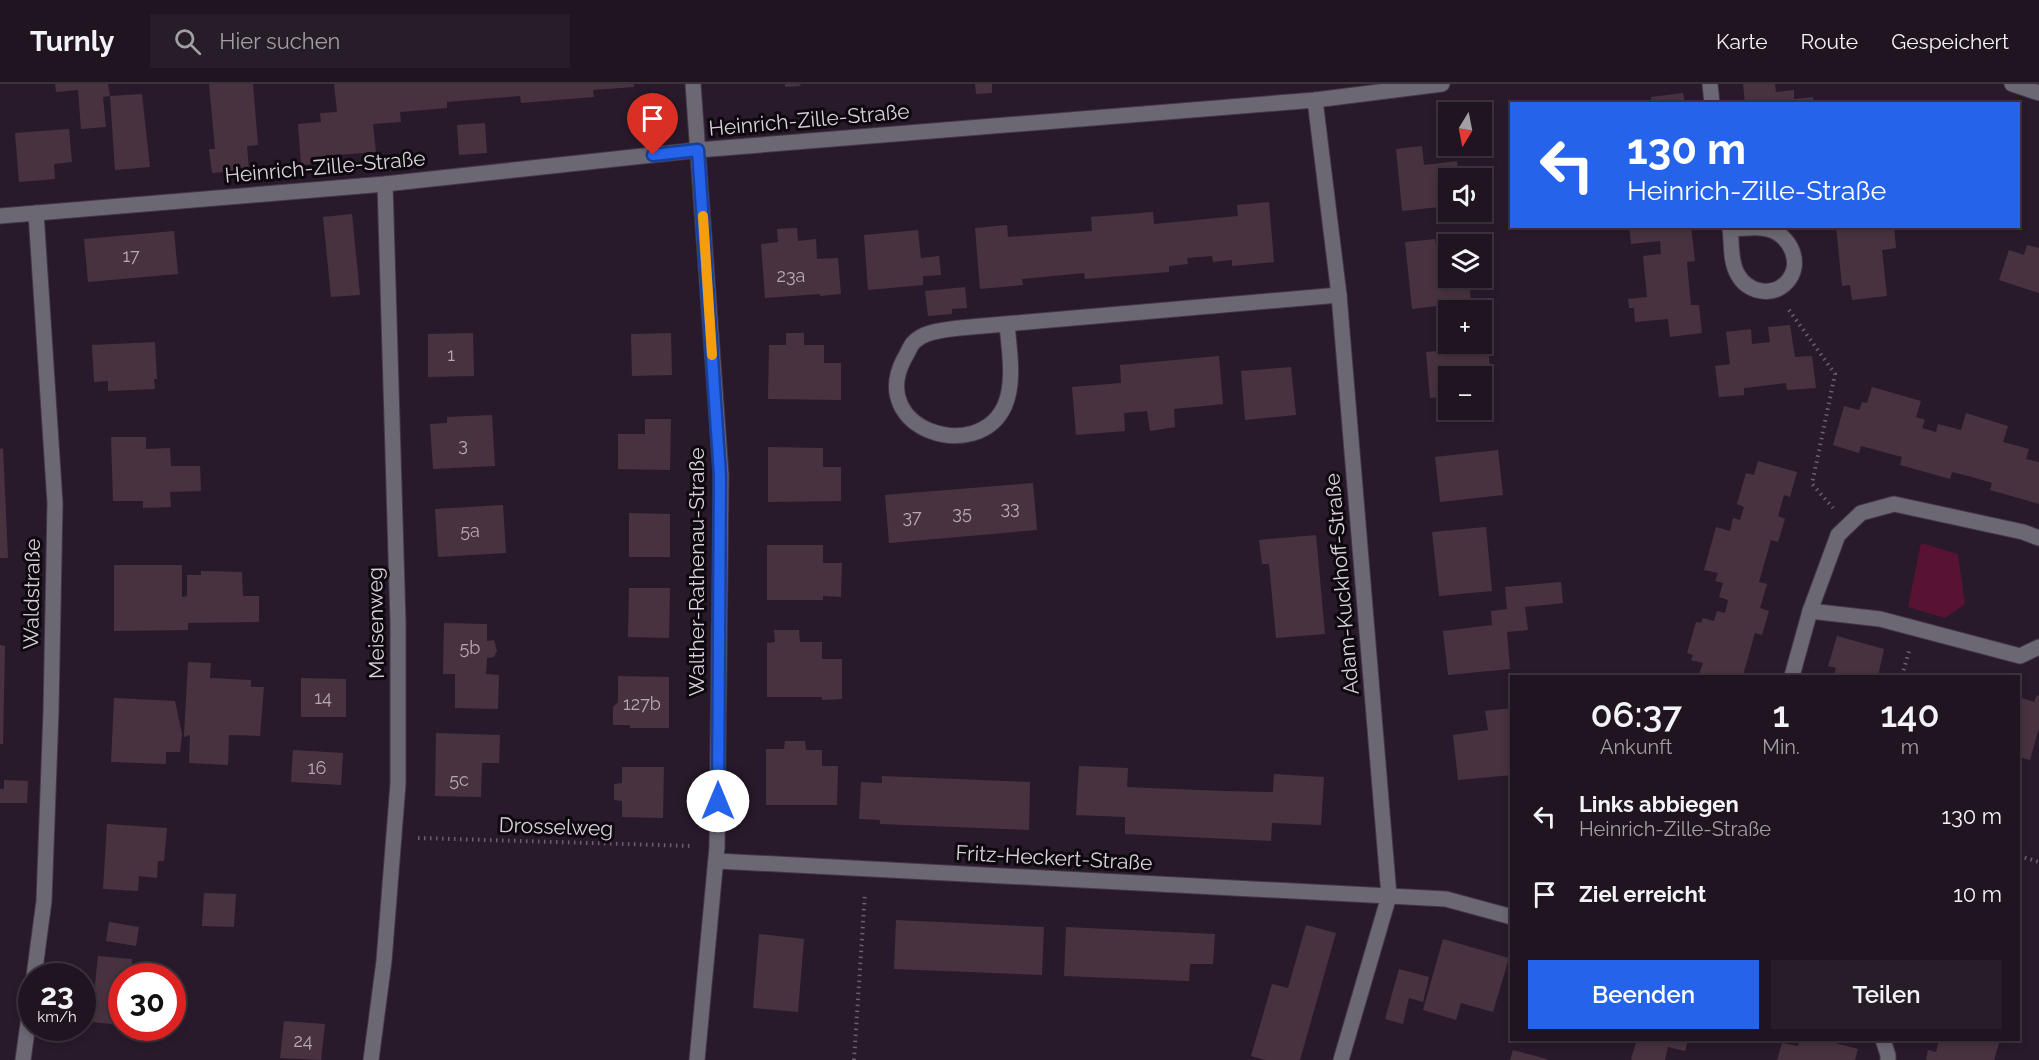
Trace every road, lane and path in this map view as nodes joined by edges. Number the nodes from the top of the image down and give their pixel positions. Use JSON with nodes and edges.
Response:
{"nodes":[{"id":1,"x":693,"y":84,"type":"edge"},
{"id":2,"x":1442,"y":84,"type":"edge"},
{"id":3,"x":1710,"y":84,"type":"edge"},
{"id":4,"x":2012,"y":84,"type":"edge"},
{"id":5,"x":2039,"y":93,"type":"edge"},
{"id":6,"x":1315,"y":100,"type":"junction"},
{"id":7,"x":1712,"y":102,"type":"edge"},
{"id":8,"x":698,"y":150,"type":"junction"},
{"id":9,"x":385,"y":184,"type":"junction"},
{"id":10,"x":36,"y":213,"type":"junction"},
{"id":11,"x":0,"y":216,"type":"edge"},
{"id":12,"x":1730,"y":228,"type":"edge"},
{"id":13,"x":1775,"y":289,"type":"junction"},
{"id":14,"x":1339,"y":295,"type":"junction"},
{"id":15,"x":1007,"y":324,"type":"junction"},
{"id":16,"x":1848,"y":526,"type":"junction"},
{"id":17,"x":2039,"y":538,"type":"edge"},
{"id":18,"x":1810,"y":611,"type":"junction"},
{"id":19,"x":2039,"y":647,"type":"edge"},
{"id":20,"x":1792,"y":675,"type":"edge"},
{"id":21,"x":394,"y":838,"type":"junction"},
{"id":22,"x":717,"y":854,"type":"junction"},
{"id":23,"x":2020,"y":855,"type":"edge"},
{"id":24,"x":2039,"y":862,"type":"edge"},
{"id":25,"x":866,"y":869,"type":"junction"},
{"id":26,"x":1389,"y":896,"type":"junction"},
{"id":27,"x":1510,"y":916,"type":"edge"},
{"id":28,"x":36,"y":963,"type":"edge"},
{"id":29,"x":26,"y":1041,"type":"edge"},
{"id":30,"x":1882,"y":1041,"type":"edge"},
{"id":31,"x":23,"y":1060,"type":"edge"},
{"id":32,"x":371,"y":1060,"type":"edge"},
{"id":33,"x":697,"y":1060,"type":"edge"},
{"id":34,"x":854,"y":1060,"type":"edge"},
{"id":35,"x":1341,"y":1060,"type":"edge"},
{"id":36,"x":1888,"y":1060,"type":"edge"}],
"edges":[{"from":1,"to":8,"type":"street","name":"Walther-Rathenau-Straße"},
{"from":2,"to":6,"type":"street","name":"Heinrich-Zille-Straße"},
{"from":3,"to":7,"type":"street"},
{"from":4,"to":5,"type":"street"},
{"from":6,"to":8,"type":"street","name":"Heinrich-Zille-Straße"},
{"from":6,"to":14,"type":"street","name":"Adam-Kuckhoff-Straße"},
{"from":8,"to":9,"type":"street","name":"Heinrich-Zille-Straße"},
{"from":8,"to":22,"type":"street","name":"Walther-Rathenau-Straße"},
{"from":9,"to":10,"type":"street","name":"Heinrich-Zille-Straße"},
{"from":9,"to":21,"type":"street","name":"Meisenweg"},
{"from":10,"to":11,"type":"street","name":"Heinrich-Zille-Straße"},
{"from":10,"to":28,"type":"street","name":"Waldstraße"},
{"from":12,"to":13,"type":"street"},
{"from":12,"to":13,"type":"street"},
{"from":13,"to":16,"type":"path"},
{"from":14,"to":15,"type":"street"},
{"from":14,"to":26,"type":"street","name":"Adam-Kuckhoff-Straße"},
{"from":15,"to":15,"type":"street"},
{"from":16,"to":17,"type":"street"},
{"from":16,"to":18,"type":"street"},
{"from":18,"to":19,"type":"street"},
{"from":18,"to":20,"type":"street"},
{"from":21,"to":22,"type":"path","name":"Drosselweg"},
{"from":21,"to":32,"type":"street","name":"Meisenweg"},
{"from":22,"to":25,"type":"street","name":"Fritz-Heckert-Straße"},
{"from":22,"to":33,"type":"street","name":"Walther-Rathenau-Straße"},
{"from":23,"to":24,"type":"path"},
{"from":25,"to":26,"type":"street","name":"Fritz-Heckert-Straße"},
{"from":25,"to":34,"type":"path"},
{"from":26,"to":27,"type":"street","name":"Fritz-Heckert-Straße"},
{"from":26,"to":35,"type":"street","name":"Adam-Kuckhoff-Straße"},
{"from":29,"to":31,"type":"street"},
{"from":30,"to":36,"type":"street"}]}
